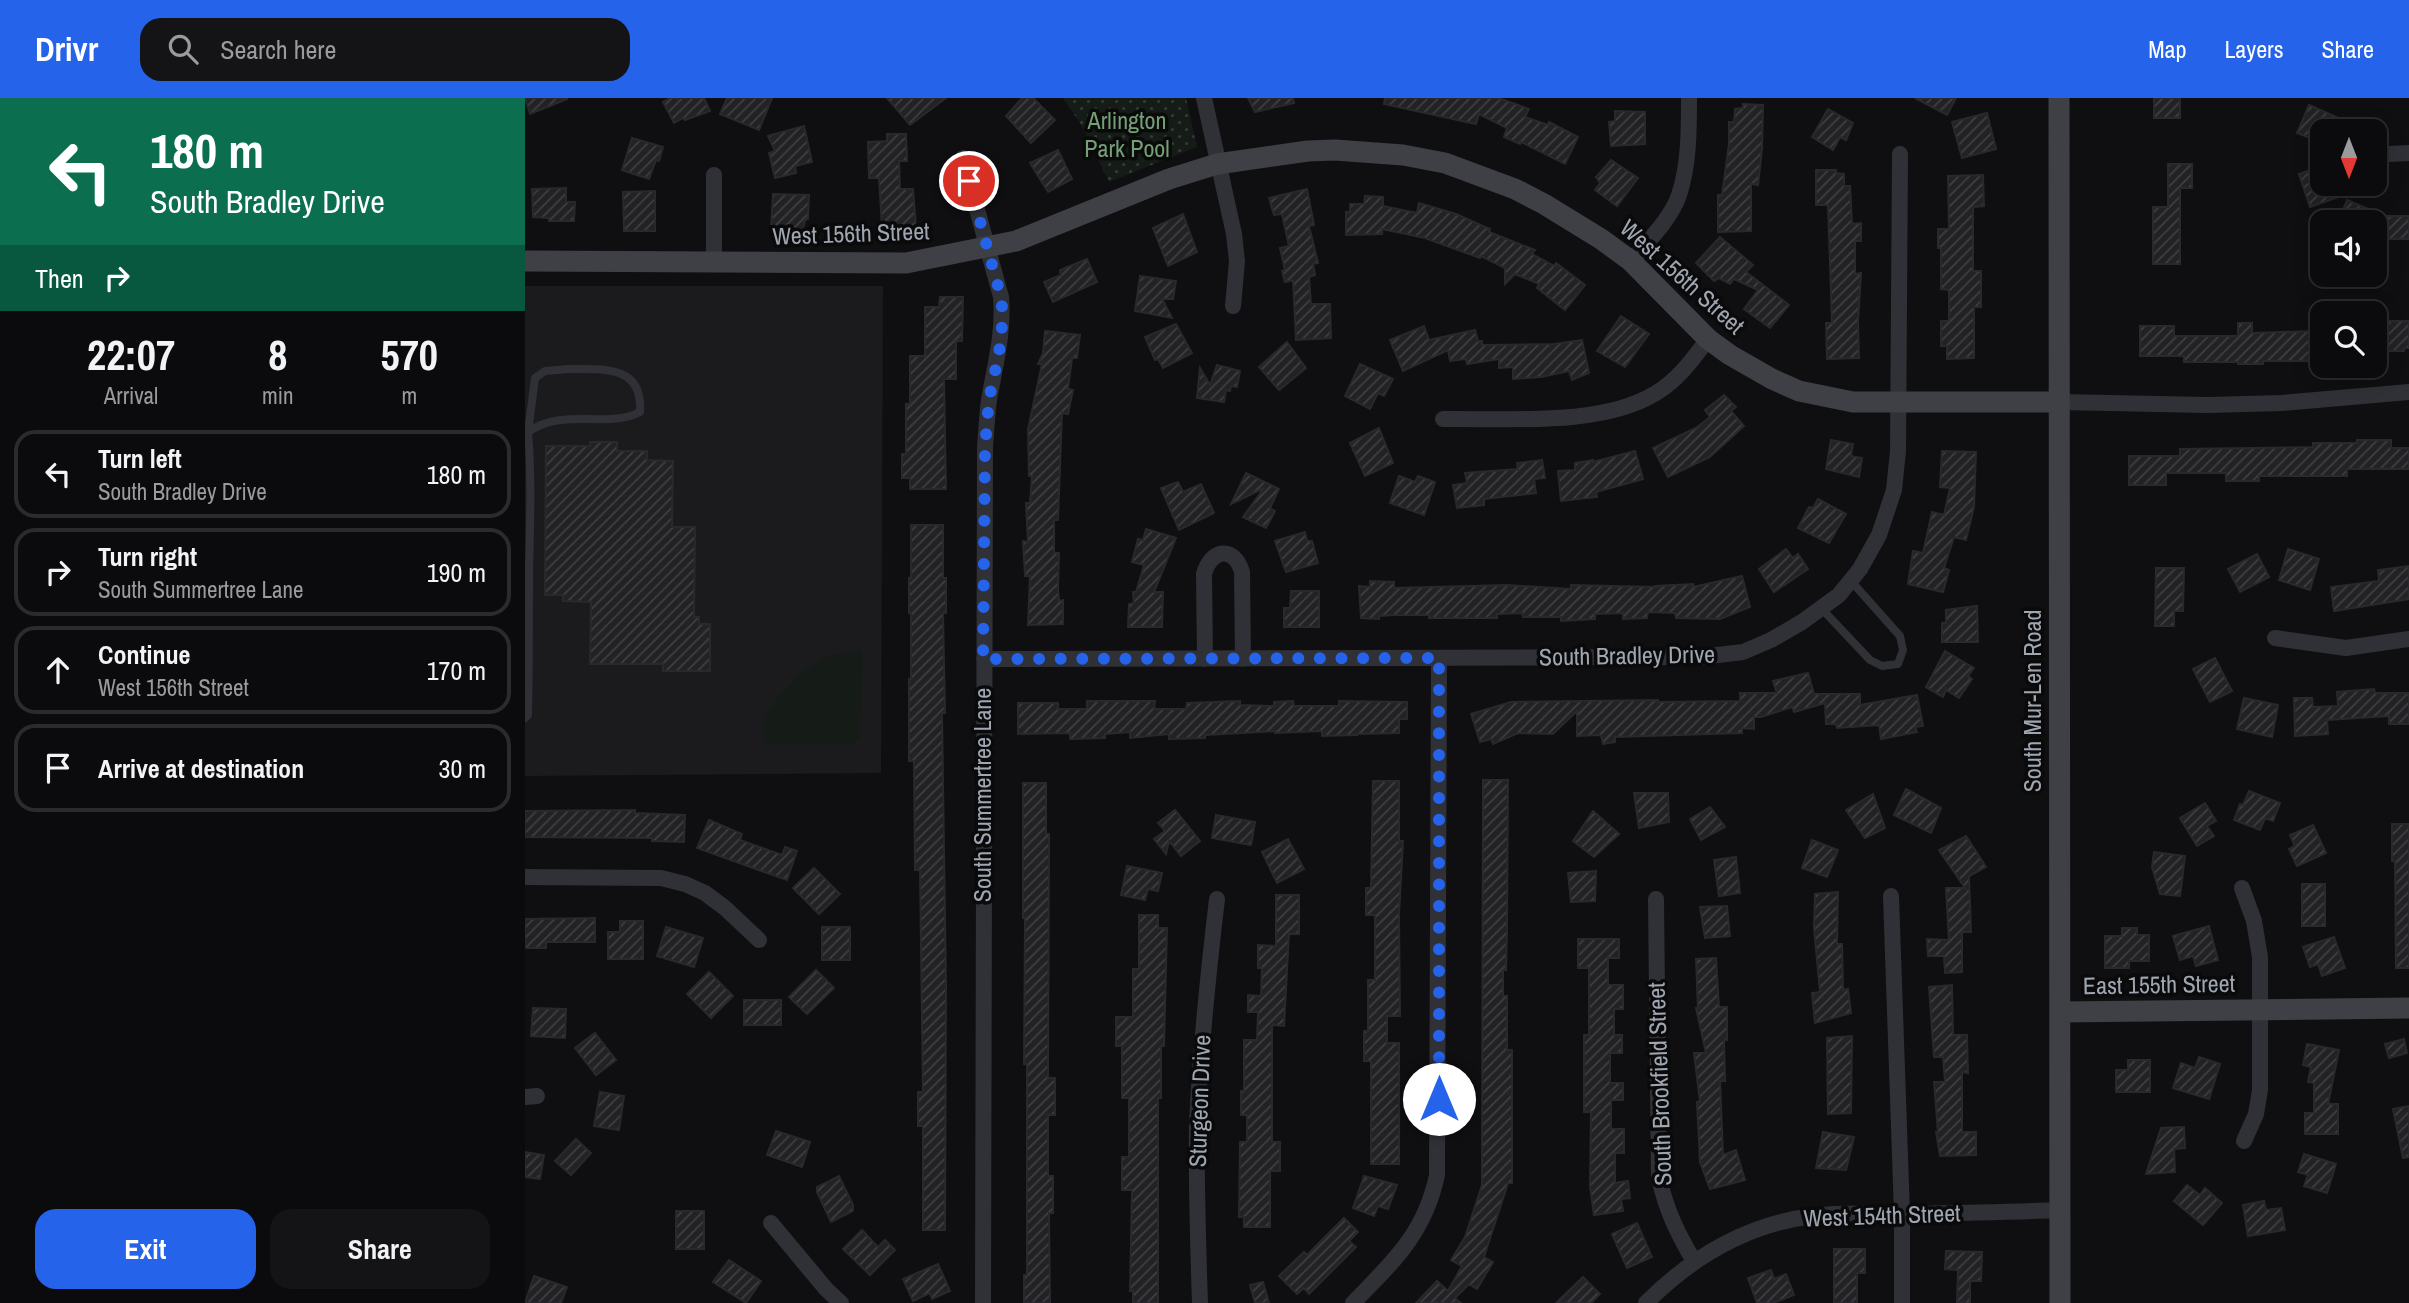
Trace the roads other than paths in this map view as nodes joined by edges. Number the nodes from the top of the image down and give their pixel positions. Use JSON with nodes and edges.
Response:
{"nodes":[{"id":1,"x":1203,"y":98,"type":"edge"},
{"id":2,"x":1689,"y":98,"type":"edge"},
{"id":3,"x":2059,"y":98,"type":"edge"},
{"id":4,"x":2409,"y":153,"type":"edge"},
{"id":5,"x":1900,"y":154,"type":"dead end"},
{"id":6,"x":2389,"y":154,"type":"dead end"},
{"id":7,"x":963,"y":158,"type":"dead end"},
{"id":8,"x":1217,"y":164,"type":"junction"},
{"id":9,"x":714,"y":175,"type":"dead end"},
{"id":10,"x":988,"y":248,"type":"junction"},
{"id":11,"x":525,"y":261,"type":"edge"},
{"id":12,"x":1631,"y":261,"type":"junction"},
{"id":13,"x":715,"y":263,"type":"junction"},
{"id":14,"x":1233,"y":306,"type":"dead end"},
{"id":15,"x":1708,"y":339,"type":"junction"},
{"id":16,"x":2409,"y":392,"type":"edge"},
{"id":17,"x":2059,"y":402,"type":"junction"},
{"id":18,"x":1900,"y":403,"type":"junction"},
{"id":19,"x":1443,"y":418,"type":"dead end"},
{"id":20,"x":527,"y":432,"type":"edge"},
{"id":21,"x":1851,"y":580,"type":"junction"},
{"id":22,"x":1821,"y":608,"type":"junction"},
{"id":23,"x":2275,"y":638,"type":"dead end"},
{"id":24,"x":2409,"y":639,"type":"edge"},
{"id":25,"x":1439,"y":658,"type":"junction"},
{"id":26,"x":983,"y":659,"type":"junction"},
{"id":27,"x":1205,"y":659,"type":"junction"},
{"id":28,"x":1243,"y":659,"type":"junction"},
{"id":29,"x":525,"y":718,"type":"edge"},
{"id":30,"x":525,"y":877,"type":"edge"},
{"id":31,"x":2242,"y":888,"type":"dead end"},
{"id":32,"x":1891,"y":896,"type":"dead end"},
{"id":33,"x":1217,"y":899,"type":"dead end"},
{"id":34,"x":1656,"y":899,"type":"dead end"},
{"id":35,"x":759,"y":940,"type":"dead end"},
{"id":36,"x":2409,"y":1008,"type":"edge"},
{"id":37,"x":2260,"y":1009,"type":"junction"},
{"id":38,"x":2060,"y":1012,"type":"junction"},
{"id":39,"x":2244,"y":1141,"type":"dead end"},
{"id":40,"x":2060,"y":1210,"type":"junction"},
{"id":41,"x":1902,"y":1214,"type":"junction"},
{"id":42,"x":771,"y":1223,"type":"dead end"},
{"id":43,"x":1694,"y":1261,"type":"junction"},
{"id":44,"x":841,"y":1303,"type":"edge"},
{"id":45,"x":983,"y":1303,"type":"edge"},
{"id":46,"x":1200,"y":1303,"type":"edge"},
{"id":47,"x":1353,"y":1303,"type":"edge"},
{"id":48,"x":1646,"y":1303,"type":"edge"},
{"id":49,"x":1902,"y":1303,"type":"edge"},
{"id":50,"x":2060,"y":1303,"type":"edge"}],
"edges":[{"from":1,"to":8,"type":"street"},
{"from":2,"to":12,"type":"street"},
{"from":3,"to":17,"type":"street","name":"South Mur-Len Road"},
{"from":4,"to":6,"type":"street"},
{"from":5,"to":18,"type":"street","name":"South Bradley Drive"},
{"from":7,"to":10,"type":"street"},
{"from":8,"to":10,"type":"street","name":"West 156th Street"},
{"from":8,"to":12,"type":"street","name":"West 156th Street"},
{"from":8,"to":14,"type":"street"},
{"from":9,"to":13,"type":"street"},
{"from":10,"to":13,"type":"street","name":"West 156th Street"},
{"from":10,"to":26,"type":"street","name":"South Summertree Lane"},
{"from":11,"to":13,"type":"street","name":"West 156th Street"},
{"from":12,"to":15,"type":"street","name":"West 156th Street"},
{"from":15,"to":18,"type":"street","name":"West 156th Street"},
{"from":15,"to":19,"type":"street"},
{"from":16,"to":17,"type":"street","name":"West 156th Street"},
{"from":17,"to":18,"type":"street","name":"West 156th Street"},
{"from":17,"to":38,"type":"street","name":"South Mur-Len Road"},
{"from":18,"to":21,"type":"street","name":"South Bradley Drive"},
{"from":20,"to":20,"type":"lane"},
{"from":20,"to":29,"type":"lane"},
{"from":21,"to":22,"type":"street","name":"South Bradley Drive"},
{"from":21,"to":22,"type":"lane"},
{"from":22,"to":25,"type":"street","name":"South Bradley Drive"},
{"from":23,"to":24,"type":"street"},
{"from":25,"to":28,"type":"street","name":"South Bradley Drive"},
{"from":25,"to":47,"type":"street"},
{"from":26,"to":27,"type":"street","name":"South Bradley Drive"},
{"from":26,"to":45,"type":"street","name":"South Summertree Lane"},
{"from":27,"to":28,"type":"street","name":"South Bradley Drive"},
{"from":27,"to":28,"type":"street"},
{"from":30,"to":35,"type":"street"},
{"from":31,"to":37,"type":"street","name":"East 155th Street"},
{"from":32,"to":41,"type":"street"},
{"from":33,"to":46,"type":"street","name":"Sturgeon Drive"},
{"from":34,"to":43,"type":"street","name":"South Brookfield Street"},
{"from":36,"to":37,"type":"street","name":"East 155th Street"},
{"from":37,"to":38,"type":"street","name":"East 155th Street"},
{"from":37,"to":39,"type":"street","name":"East 155th Street"},
{"from":38,"to":40,"type":"street","name":"South Mur-Len Road"},
{"from":40,"to":41,"type":"street","name":"West 154th Street"},
{"from":40,"to":50,"type":"street","name":"South Mur-Len Road"},
{"from":41,"to":43,"type":"street","name":"West 154th Street"},
{"from":41,"to":49,"type":"street"},
{"from":42,"to":44,"type":"street"},
{"from":43,"to":48,"type":"street","name":"West 154th Street"}]}
